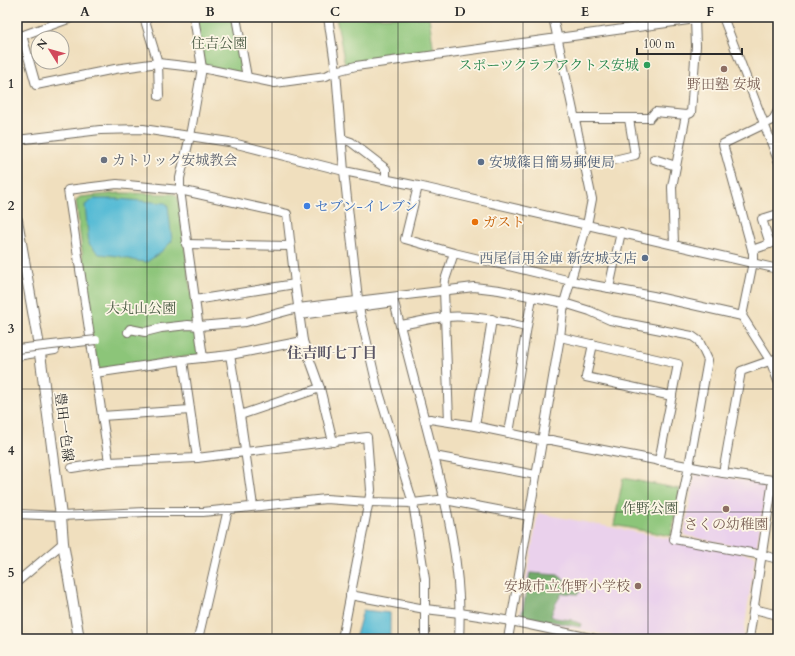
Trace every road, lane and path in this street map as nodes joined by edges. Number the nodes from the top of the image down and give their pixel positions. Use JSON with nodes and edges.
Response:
{"nodes":[{"id":1,"x":74,"y":17,"type":"edge"},
{"id":2,"x":144,"y":17,"type":"edge"},
{"id":3,"x":194,"y":17,"type":"edge"},
{"id":4,"x":236,"y":17,"type":"edge"},
{"id":5,"x":328,"y":17,"type":"edge"},
{"id":6,"x":553,"y":17,"type":"edge"},
{"id":7,"x":710,"y":17,"type":"edge"},
{"id":8,"x":724,"y":17,"type":"edge"},
{"id":9,"x":695,"y":19,"type":"junction"},
{"id":10,"x":20,"y":36,"type":"edge"},
{"id":11,"x":559,"y":38,"type":"junction"},
{"id":12,"x":158,"y":63,"type":"junction"},
{"id":13,"x":202,"y":68,"type":"junction"},
{"id":14,"x":336,"y":71,"type":"junction"},
{"id":15,"x":247,"y":77,"type":"junction"},
{"id":16,"x":159,"y":96,"type":"dead end"},
{"id":17,"x":778,"y":111,"type":"edge"},
{"id":18,"x":686,"y":115,"type":"junction"},
{"id":19,"x":575,"y":118,"type":"junction"},
{"id":20,"x":629,"y":119,"type":"junction"},
{"id":21,"x":764,"y":123,"type":"junction"},
{"id":22,"x":190,"y":136,"type":"junction"},
{"id":23,"x":342,"y":139,"type":"junction"},
{"id":24,"x":17,"y":140,"type":"edge"},
{"id":25,"x":777,"y":155,"type":"edge"},
{"id":26,"x":654,"y":159,"type":"dead end"},
{"id":27,"x":676,"y":166,"type":"junction"},
{"id":28,"x":585,"y":167,"type":"junction"},
{"id":29,"x":344,"y":171,"type":"junction"},
{"id":30,"x":386,"y":179,"type":"junction"},
{"id":31,"x":418,"y":186,"type":"junction"},
{"id":32,"x":180,"y":190,"type":"junction"},
{"id":33,"x":778,"y":214,"type":"edge"},
{"id":34,"x":17,"y":220,"type":"edge"},
{"id":35,"x":587,"y":225,"type":"junction"},
{"id":36,"x":621,"y":232,"type":"junction"},
{"id":37,"x":774,"y":242,"type":"edge"},
{"id":38,"x":186,"y":244,"type":"junction"},
{"id":39,"x":674,"y":244,"type":"junction"},
{"id":40,"x":290,"y":246,"type":"junction"},
{"id":41,"x":752,"y":250,"type":"junction"},
{"id":42,"x":454,"y":253,"type":"junction"},
{"id":43,"x":753,"y":262,"type":"junction"},
{"id":44,"x":778,"y":269,"type":"edge"},
{"id":45,"x":571,"y":281,"type":"junction"},
{"id":46,"x":295,"y":284,"type":"junction"},
{"id":47,"x":609,"y":288,"type":"junction"},
{"id":48,"x":444,"y":290,"type":"junction"},
{"id":49,"x":532,"y":297,"type":"junction"},
{"id":50,"x":195,"y":300,"type":"junction"},
{"id":51,"x":564,"y":303,"type":"junction"},
{"id":52,"x":358,"y":304,"type":"junction"},
{"id":53,"x":299,"y":312,"type":"junction"},
{"id":54,"x":742,"y":316,"type":"junction"},
{"id":55,"x":445,"y":317,"type":"junction"},
{"id":56,"x":492,"y":319,"type":"junction"},
{"id":57,"x":199,"y":326,"type":"junction"},
{"id":58,"x":400,"y":326,"type":"junction"},
{"id":59,"x":526,"y":327,"type":"junction"},
{"id":60,"x":128,"y":332,"type":"dead end"},
{"id":61,"x":560,"y":337,"type":"junction"},
{"id":62,"x":96,"y":340,"type":"dead end"},
{"id":63,"x":303,"y":341,"type":"junction"},
{"id":64,"x":593,"y":344,"type":"junction"},
{"id":65,"x":17,"y":350,"type":"edge"},
{"id":66,"x":55,"y":350,"type":"dead end"},
{"id":67,"x":40,"y":353,"type":"junction"},
{"id":68,"x":230,"y":355,"type":"junction"},
{"id":69,"x":17,"y":356,"type":"edge"},
{"id":70,"x":203,"y":358,"type":"junction"},
{"id":71,"x":774,"y":359,"type":"edge"},
{"id":72,"x":183,"y":360,"type":"junction"},
{"id":73,"x":95,"y":373,"type":"junction"},
{"id":74,"x":778,"y":381,"type":"edge"},
{"id":75,"x":320,"y":388,"type":"junction"},
{"id":76,"x":672,"y":396,"type":"junction"},
{"id":77,"x":190,"y":410,"type":"junction"},
{"id":78,"x":240,"y":415,"type":"junction"},
{"id":79,"x":102,"y":416,"type":"junction"},
{"id":80,"x":425,"y":420,"type":"junction"},
{"id":81,"x":449,"y":421,"type":"junction"},
{"id":82,"x":475,"y":426,"type":"junction"},
{"id":83,"x":509,"y":433,"type":"junction"},
{"id":84,"x":541,"y":440,"type":"junction"},
{"id":85,"x":333,"y":442,"type":"junction"},
{"id":86,"x":245,"y":453,"type":"junction"},
{"id":87,"x":434,"y":456,"type":"junction"},
{"id":88,"x":197,"y":458,"type":"junction"},
{"id":89,"x":659,"y":461,"type":"junction"},
{"id":90,"x":109,"y":462,"type":"junction"},
{"id":91,"x":689,"y":466,"type":"junction"},
{"id":92,"x":72,"y":468,"type":"dead end"},
{"id":93,"x":723,"y":474,"type":"junction"},
{"id":94,"x":536,"y":475,"type":"junction"},
{"id":95,"x":775,"y":479,"type":"edge"},
{"id":96,"x":445,"y":500,"type":"junction"},
{"id":97,"x":369,"y":502,"type":"junction"},
{"id":98,"x":413,"y":503,"type":"junction"},
{"id":99,"x":253,"y":506,"type":"junction"},
{"id":100,"x":228,"y":509,"type":"junction"},
{"id":101,"x":17,"y":514,"type":"edge"},
{"id":102,"x":61,"y":516,"type":"junction"},
{"id":103,"x":529,"y":516,"type":"junction"},
{"id":104,"x":63,"y":543,"type":"junction"},
{"id":105,"x":762,"y":554,"type":"junction"},
{"id":106,"x":778,"y":559,"type":"edge"},
{"id":107,"x":17,"y":582,"type":"edge"},
{"id":108,"x":350,"y":595,"type":"junction"},
{"id":109,"x":754,"y":606,"type":"junction"},
{"id":110,"x":425,"y":609,"type":"junction"},
{"id":111,"x":460,"y":613,"type":"junction"},
{"id":112,"x":778,"y":615,"type":"edge"},
{"id":113,"x":511,"y":621,"type":"junction"},
{"id":114,"x":79,"y":639,"type":"edge"},
{"id":115,"x":198,"y":639,"type":"edge"},
{"id":116,"x":342,"y":639,"type":"edge"},
{"id":117,"x":424,"y":639,"type":"edge"},
{"id":118,"x":459,"y":639,"type":"edge"},
{"id":119,"x":508,"y":639,"type":"edge"},
{"id":120,"x":595,"y":639,"type":"edge"},
{"id":121,"x":749,"y":639,"type":"edge"}],
"edges":[{"from":1,"to":10,"type":"street"},
{"from":2,"to":12,"type":"street"},
{"from":3,"to":13,"type":"street"},
{"from":4,"to":15,"type":"street"},
{"from":5,"to":14,"type":"street"},
{"from":6,"to":11,"type":"street"},
{"from":7,"to":9,"type":"street"},
{"from":8,"to":21,"type":"street"},
{"from":9,"to":11,"type":"street"},
{"from":9,"to":18,"type":"street"},
{"from":10,"to":12,"type":"street"},
{"from":11,"to":14,"type":"street"},
{"from":11,"to":19,"type":"street"},
{"from":12,"to":13,"type":"street"},
{"from":12,"to":16,"type":"street"},
{"from":13,"to":15,"type":"street"},
{"from":13,"to":22,"type":"street"},
{"from":14,"to":15,"type":"street"},
{"from":14,"to":23,"type":"street"},
{"from":17,"to":21,"type":"street"},
{"from":18,"to":20,"type":"street"},
{"from":18,"to":27,"type":"street"},
{"from":19,"to":20,"type":"street"},
{"from":19,"to":28,"type":"street"},
{"from":20,"to":28,"type":"street"},
{"from":21,"to":25,"type":"street"},
{"from":21,"to":41,"type":"street"},
{"from":22,"to":24,"type":"street"},
{"from":22,"to":29,"type":"street"},
{"from":22,"to":32,"type":"street"},
{"from":23,"to":29,"type":"street"},
{"from":23,"to":30,"type":"street"},
{"from":26,"to":27,"type":"street"},
{"from":27,"to":39,"type":"street"},
{"from":28,"to":35,"type":"street"},
{"from":29,"to":30,"type":"street"},
{"from":29,"to":52,"type":"street"},
{"from":30,"to":31,"type":"street"},
{"from":31,"to":35,"type":"street"},
{"from":31,"to":42,"type":"street"},
{"from":32,"to":38,"type":"street"},
{"from":32,"to":40,"type":"street"},
{"from":32,"to":73,"type":"street"},
{"from":33,"to":37,"type":"street"},
{"from":34,"to":67,"type":"main road","name":"豊田一色線"},
{"from":35,"to":36,"type":"street"},
{"from":35,"to":45,"type":"street"},
{"from":36,"to":39,"type":"street"},
{"from":36,"to":47,"type":"street"},
{"from":37,"to":41,"type":"street"},
{"from":38,"to":40,"type":"street"},
{"from":38,"to":50,"type":"street"},
{"from":39,"to":43,"type":"street"},
{"from":40,"to":46,"type":"street"},
{"from":41,"to":43,"type":"street"},
{"from":42,"to":45,"type":"street"},
{"from":42,"to":48,"type":"street"},
{"from":43,"to":44,"type":"street"},
{"from":43,"to":54,"type":"street"},
{"from":45,"to":47,"type":"street"},
{"from":45,"to":51,"type":"street"},
{"from":46,"to":50,"type":"street"},
{"from":46,"to":53,"type":"street"},
{"from":47,"to":54,"type":"street"},
{"from":48,"to":49,"type":"street"},
{"from":48,"to":52,"type":"street"},
{"from":48,"to":55,"type":"street"},
{"from":49,"to":51,"type":"street"},
{"from":49,"to":59,"type":"street"},
{"from":50,"to":57,"type":"street"},
{"from":51,"to":61,"type":"street"},
{"from":51,"to":91,"type":"street"},
{"from":52,"to":53,"type":"street"},
{"from":52,"to":58,"type":"street"},
{"from":52,"to":98,"type":"street"},
{"from":53,"to":57,"type":"street"},
{"from":53,"to":63,"type":"street"},
{"from":54,"to":71,"type":"street"},
{"from":55,"to":56,"type":"street"},
{"from":55,"to":58,"type":"street"},
{"from":55,"to":81,"type":"street"},
{"from":56,"to":59,"type":"street"},
{"from":56,"to":82,"type":"street"},
{"from":57,"to":60,"type":"street"},
{"from":57,"to":70,"type":"street"},
{"from":58,"to":80,"type":"street"},
{"from":59,"to":83,"type":"street"},
{"from":61,"to":64,"type":"street"},
{"from":61,"to":84,"type":"street"},
{"from":62,"to":65,"type":"street","bridge":true},
{"from":63,"to":68,"type":"street"},
{"from":63,"to":75,"type":"street"},
{"from":64,"to":76,"type":"street"},
{"from":64,"to":76,"type":"street"},
{"from":66,"to":67,"type":"street"},
{"from":67,"to":69,"type":"street"},
{"from":67,"to":102,"type":"main road","name":"豊田一色線"},
{"from":68,"to":70,"type":"street"},
{"from":68,"to":78,"type":"street"},
{"from":70,"to":72,"type":"street"},
{"from":71,"to":74,"type":"street"},
{"from":71,"to":93,"type":"street"},
{"from":72,"to":73,"type":"street"},
{"from":72,"to":77,"type":"street"},
{"from":73,"to":79,"type":"street"},
{"from":75,"to":78,"type":"street"},
{"from":75,"to":85,"type":"street"},
{"from":76,"to":89,"type":"street"},
{"from":77,"to":79,"type":"street"},
{"from":77,"to":88,"type":"street"},
{"from":78,"to":86,"type":"street"},
{"from":79,"to":90,"type":"street"},
{"from":80,"to":81,"type":"street"},
{"from":80,"to":87,"type":"street"},
{"from":81,"to":82,"type":"street"},
{"from":82,"to":83,"type":"street"},
{"from":83,"to":84,"type":"street"},
{"from":84,"to":89,"type":"street"},
{"from":84,"to":94,"type":"street"},
{"from":85,"to":86,"type":"street"},
{"from":85,"to":97,"type":"street"},
{"from":86,"to":88,"type":"street"},
{"from":86,"to":99,"type":"street"},
{"from":87,"to":94,"type":"street"},
{"from":87,"to":96,"type":"street"},
{"from":88,"to":90,"type":"street"},
{"from":89,"to":91,"type":"street"},
{"from":90,"to":92,"type":"street"},
{"from":91,"to":93,"type":"street"},
{"from":91,"to":105,"type":"street"},
{"from":93,"to":95,"type":"street"},
{"from":94,"to":103,"type":"street"},
{"from":95,"to":105,"type":"street"},
{"from":96,"to":98,"type":"street"},
{"from":96,"to":103,"type":"street"},
{"from":96,"to":111,"type":"street"},
{"from":97,"to":98,"type":"street"},
{"from":97,"to":99,"type":"street"},
{"from":97,"to":108,"type":"street"},
{"from":98,"to":110,"type":"street"},
{"from":99,"to":100,"type":"street"},
{"from":100,"to":102,"type":"street"},
{"from":100,"to":115,"type":"street"},
{"from":101,"to":102,"type":"street"},
{"from":102,"to":104,"type":"main road","name":"豊田一色線"},
{"from":103,"to":113,"type":"street"},
{"from":104,"to":107,"type":"street"},
{"from":104,"to":114,"type":"main road","name":"豊田一色線"},
{"from":105,"to":106,"type":"street"},
{"from":105,"to":109,"type":"street"},
{"from":108,"to":110,"type":"street"},
{"from":108,"to":116,"type":"street"},
{"from":109,"to":112,"type":"street"},
{"from":109,"to":121,"type":"street"},
{"from":110,"to":111,"type":"street"},
{"from":110,"to":117,"type":"street"},
{"from":111,"to":113,"type":"street"},
{"from":111,"to":118,"type":"street"},
{"from":113,"to":119,"type":"street"},
{"from":113,"to":120,"type":"street"}]}
